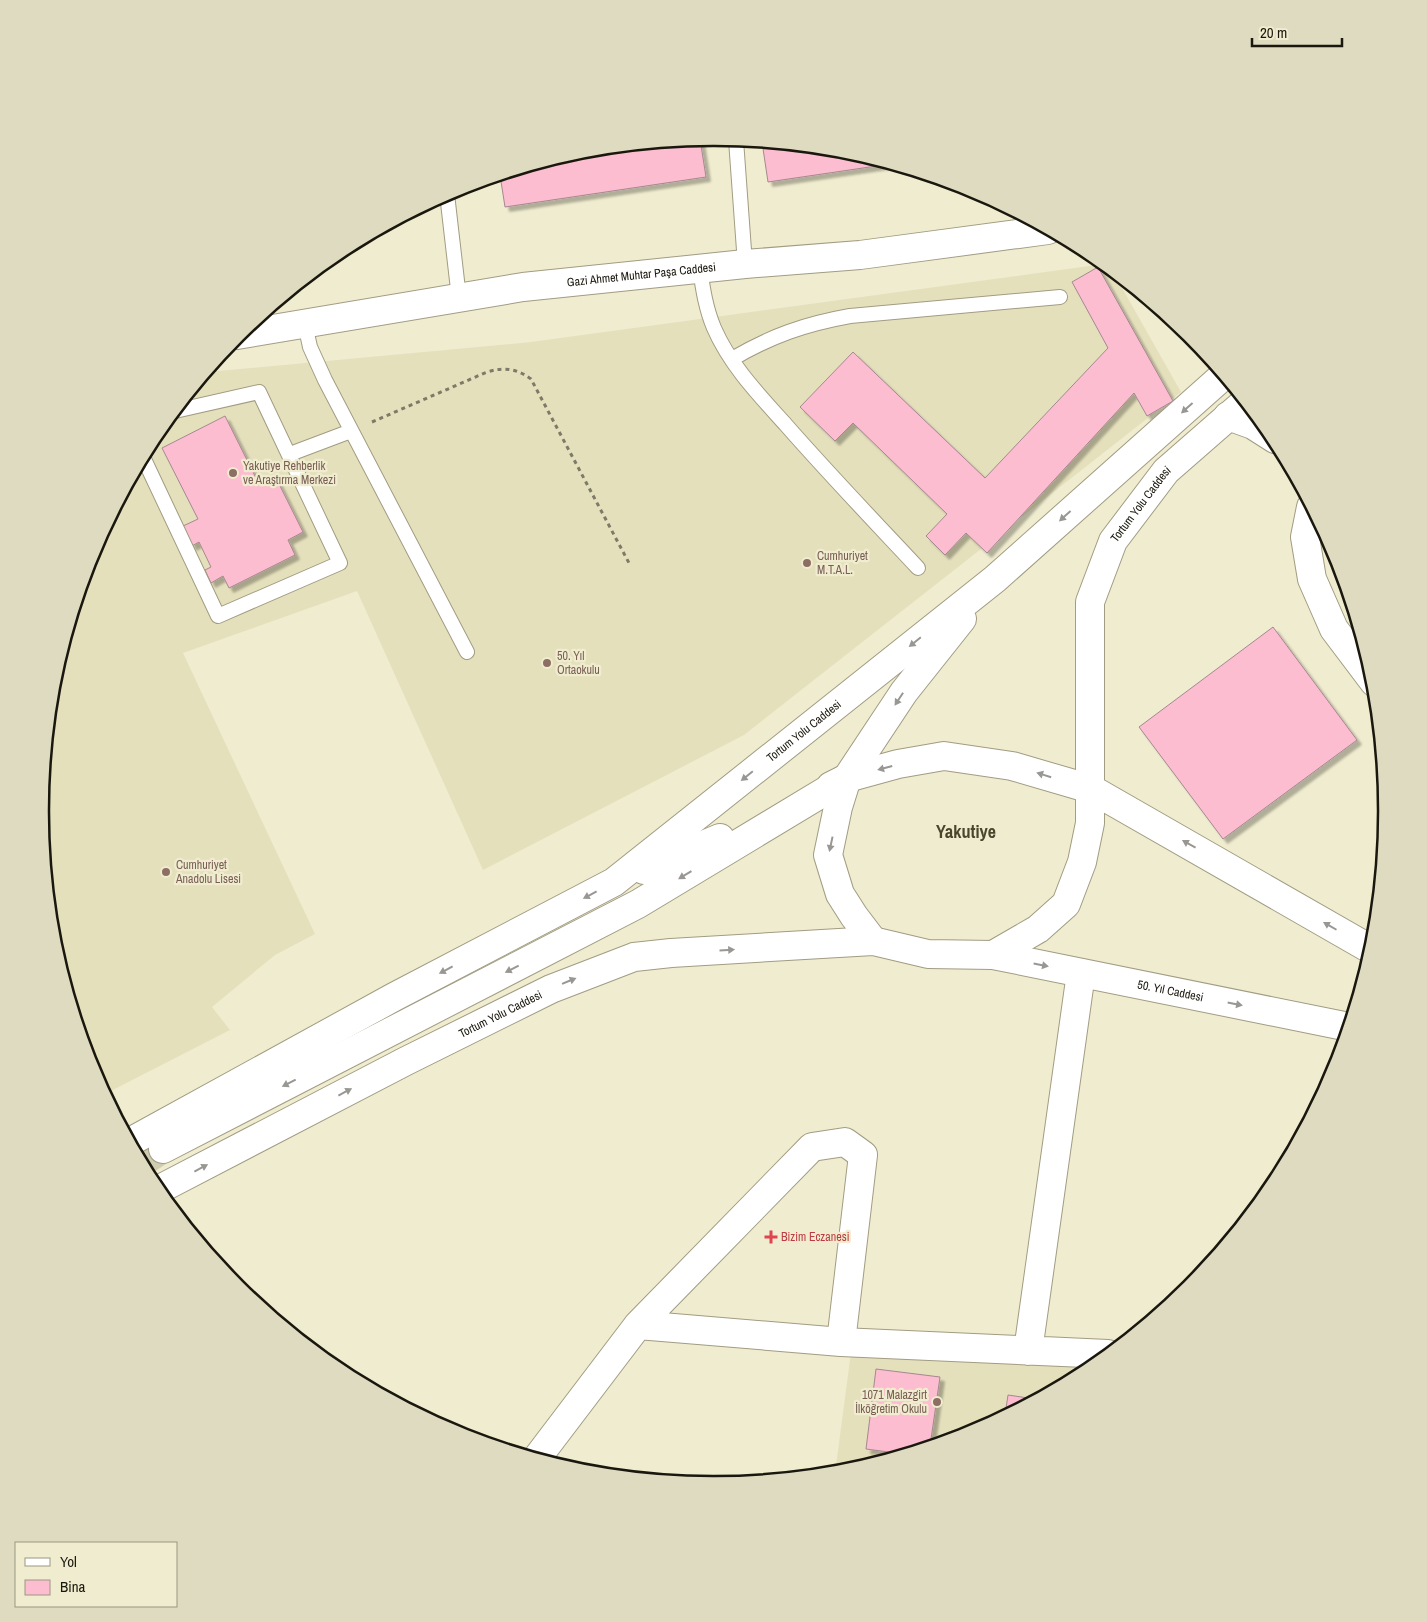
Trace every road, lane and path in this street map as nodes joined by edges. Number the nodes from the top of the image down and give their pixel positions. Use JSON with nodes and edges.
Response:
{"nodes":[{"id":1,"x":737,"y":147,"type":"edge"},
{"id":2,"x":448,"y":202,"type":"edge"},
{"id":3,"x":1037,"y":230,"type":"edge"},
{"id":4,"x":745,"y":264,"type":"junction"},
{"id":5,"x":700,"y":269,"type":"junction"},
{"id":6,"x":1060,"y":297,"type":"dead end"},
{"id":7,"x":459,"y":298,"type":"junction"},
{"id":8,"x":305,"y":324,"type":"junction"},
{"id":9,"x":252,"y":333,"type":"edge"},
{"id":10,"x":732,"y":359,"type":"junction"},
{"id":11,"x":1219,"y":380,"type":"edge"},
{"id":12,"x":184,"y":409,"type":"edge"},
{"id":13,"x":1236,"y":409,"type":"edge"},
{"id":14,"x":1255,"y":427,"type":"edge"},
{"id":15,"x":351,"y":431,"type":"junction"},
{"id":16,"x":290,"y":454,"type":"junction"},
{"id":17,"x":147,"y":465,"type":"edge"},
{"id":18,"x":1309,"y":516,"type":"edge"},
{"id":19,"x":629,"y":563,"type":"dead end"},
{"id":20,"x":918,"y":568,"type":"dead end"},
{"id":21,"x":995,"y":579,"type":"junction"},
{"id":22,"x":467,"y":652,"type":"dead end"},
{"id":23,"x":1362,"y":666,"type":"edge"},
{"id":24,"x":847,"y":778,"type":"junction"},
{"id":25,"x":1091,"y":789,"type":"junction"},
{"id":26,"x":614,"y":882,"type":"junction"},
{"id":27,"x":873,"y":941,"type":"junction"},
{"id":28,"x":1364,"y":945,"type":"edge"},
{"id":29,"x":993,"y":955,"type":"junction"},
{"id":30,"x":1081,"y":973,"type":"junction"},
{"id":31,"x":1343,"y":1025,"type":"edge"},
{"id":32,"x":136,"y":1139,"type":"tunnel mouth"},
{"id":33,"x":163,"y":1148,"type":"tunnel mouth"},
{"id":34,"x":165,"y":1186,"type":"edge"},
{"id":35,"x":638,"y":1325,"type":"junction"},
{"id":36,"x":841,"y":1342,"type":"junction"},
{"id":37,"x":1028,"y":1351,"type":"junction"},
{"id":38,"x":1097,"y":1354,"type":"edge"},
{"id":39,"x":541,"y":1453,"type":"edge"}],
"edges":[{"from":1,"to":4,"type":"lane"},
{"from":2,"to":7,"type":"lane"},
{"from":3,"to":4,"type":"main road","name":"Gazi Ahmet Muhtar Paşa Caddesi"},
{"from":4,"to":5,"type":"main road","name":"Gazi Ahmet Muhtar Paşa Caddesi"},
{"from":5,"to":7,"type":"main road","name":"Gazi Ahmet Muhtar Paşa Caddesi"},
{"from":5,"to":10,"type":"lane"},
{"from":6,"to":10,"type":"lane"},
{"from":7,"to":8,"type":"main road","name":"Gazi Ahmet Muhtar Paşa Caddesi"},
{"from":8,"to":9,"type":"main road","name":"Gazi Ahmet Muhtar Paşa Caddesi"},
{"from":8,"to":15,"type":"lane"},
{"from":10,"to":20,"type":"lane"},
{"from":11,"to":21,"type":"main road","name":"Tortum Yolu Caddesi","one_way":true},
{"from":12,"to":16,"type":"lane"},
{"from":13,"to":14,"type":"main road"},
{"from":13,"to":25,"type":"main road","name":"Tortum Yolu Caddesi"},
{"from":15,"to":16,"type":"lane"},
{"from":15,"to":19,"type":"path"},
{"from":15,"to":22,"type":"lane"},
{"from":16,"to":17,"type":"lane"},
{"from":18,"to":23,"type":"main road"},
{"from":21,"to":24,"type":"main road","name":"Tortum Yolu Caddesi","one_way":true},
{"from":21,"to":26,"type":"main road","name":"Tortum Yolu Caddesi","one_way":true},
{"from":25,"to":24,"type":"main road","name":"Tortum Yolu Caddesi","one_way":true},
{"from":24,"to":26,"type":"main road","name":"Tortum Yolu Caddesi"},
{"from":24,"to":27,"type":"main road","name":"Tortum Yolu Caddesi","one_way":true},
{"from":24,"to":33,"type":"main road","one_way":true},
{"from":28,"to":25,"type":"main road","one_way":true},
{"from":25,"to":29,"type":"main road","name":"Tortum Yolu Caddesi"},
{"from":26,"to":32,"type":"main road","name":"Tortum Yolu Caddesi","one_way":true},
{"from":27,"to":29,"type":"main road","name":"Tortum Yolu Caddesi"},
{"from":34,"to":27,"type":"main road","name":"Tortum Yolu Caddesi","one_way":true},
{"from":29,"to":30,"type":"main road","name":"50. Yıl Caddesi","one_way":true},
{"from":30,"to":31,"type":"main road","name":"50. Yıl Caddesi","one_way":true},
{"from":30,"to":37,"type":"main road"},
{"from":35,"to":36,"type":"main road"},
{"from":35,"to":36,"type":"main road"},
{"from":35,"to":39,"type":"main road"},
{"from":36,"to":37,"type":"main road"},
{"from":37,"to":38,"type":"main road"}]}
